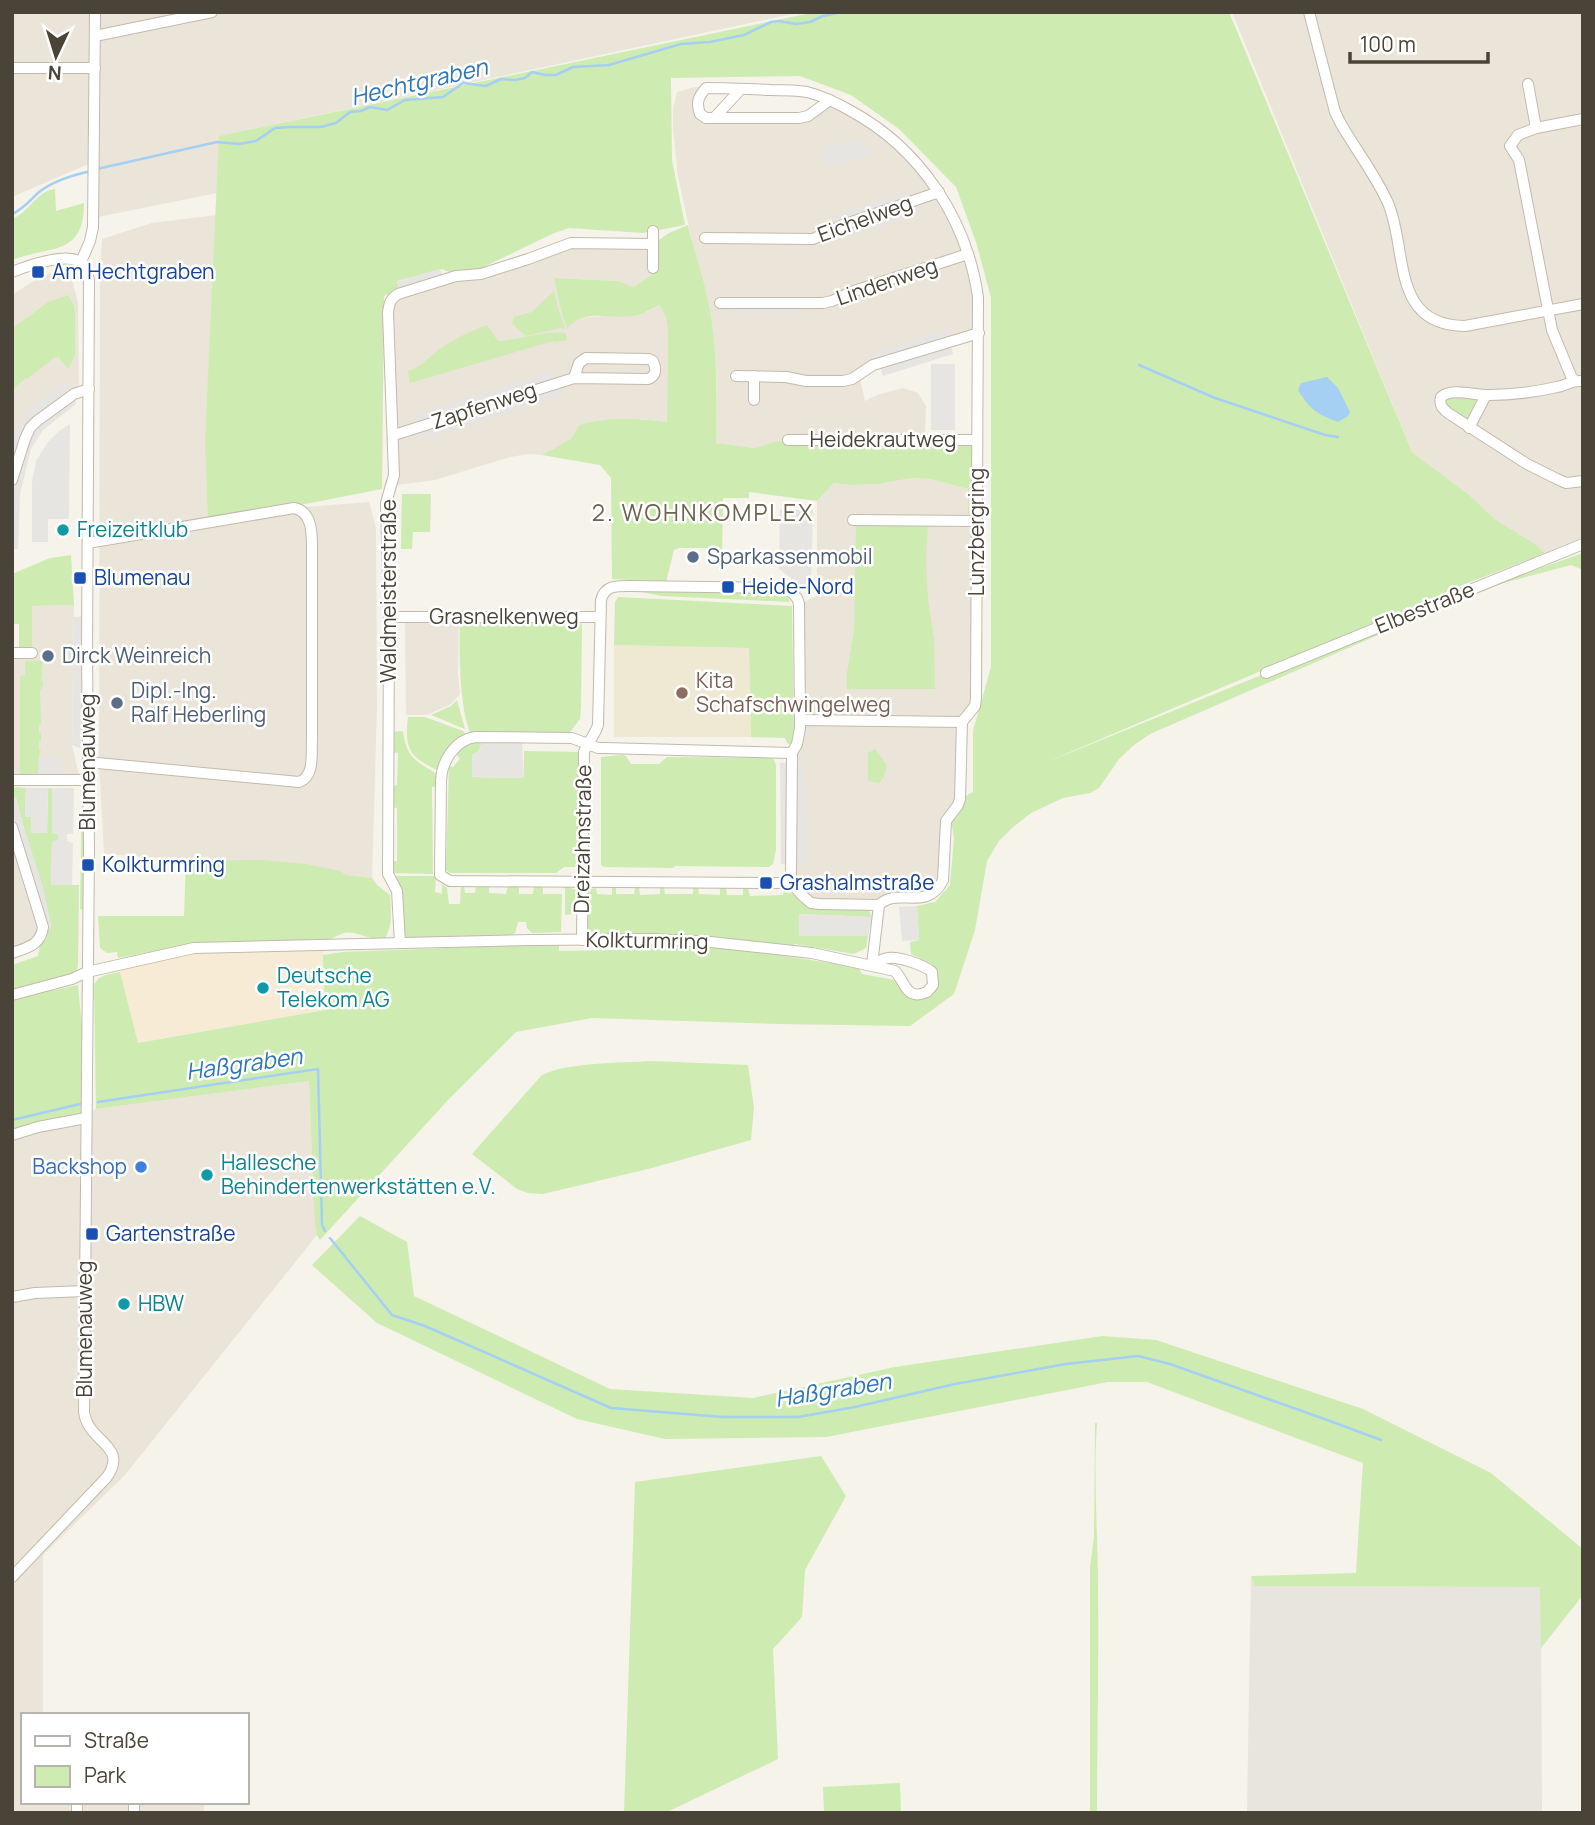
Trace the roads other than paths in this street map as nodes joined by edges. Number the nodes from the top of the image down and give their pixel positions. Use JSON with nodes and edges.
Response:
{"nodes":[{"id":1,"x":94,"y":12,"type":"edge"},
{"id":2,"x":212,"y":12,"type":"edge"},
{"id":3,"x":1309,"y":12,"type":"edge"},
{"id":4,"x":94,"y":36,"type":"junction"},
{"id":5,"x":12,"y":68,"type":"edge"},
{"id":6,"x":94,"y":68,"type":"junction"},
{"id":7,"x":1528,"y":85,"type":"dead end"},
{"id":8,"x":741,"y":89,"type":"junction"},
{"id":9,"x":830,"y":100,"type":"junction"},
{"id":10,"x":713,"y":118,"type":"junction"},
{"id":11,"x":1583,"y":119,"type":"edge"},
{"id":12,"x":1536,"y":128,"type":"junction"},
{"id":13,"x":939,"y":192,"type":"junction"},
{"id":14,"x":653,"y":231,"type":"dead end"},
{"id":15,"x":705,"y":238,"type":"dead end"},
{"id":16,"x":653,"y":244,"type":"junction"},
{"id":17,"x":968,"y":254,"type":"junction"},
{"id":18,"x":80,"y":262,"type":"junction"},
{"id":19,"x":653,"y":268,"type":"dead end"},
{"id":20,"x":12,"y":272,"type":"edge"},
{"id":21,"x":720,"y":303,"type":"dead end"},
{"id":22,"x":1583,"y":304,"type":"edge"},
{"id":23,"x":1548,"y":310,"type":"junction"},
{"id":24,"x":979,"y":333,"type":"junction"},
{"id":25,"x":736,"y":376,"type":"dead end"},
{"id":26,"x":754,"y":376,"type":"junction"},
{"id":27,"x":574,"y":378,"type":"junction"},
{"id":28,"x":1578,"y":380,"type":"edge"},
{"id":29,"x":89,"y":389,"type":"junction"},
{"id":30,"x":1486,"y":396,"type":"junction"},
{"id":31,"x":754,"y":400,"type":"dead end"},
{"id":32,"x":1469,"y":428,"type":"junction"},
{"id":33,"x":394,"y":435,"type":"junction"},
{"id":34,"x":788,"y":439,"type":"dead end"},
{"id":35,"x":977,"y":440,"type":"junction"},
{"id":36,"x":12,"y":480,"type":"edge"},
{"id":37,"x":1583,"y":481,"type":"edge"},
{"id":38,"x":853,"y":520,"type":"dead end"},
{"id":39,"x":977,"y":521,"type":"junction"},
{"id":40,"x":88,"y":543,"type":"junction"},
{"id":41,"x":1583,"y":544,"type":"edge"},
{"id":42,"x":388,"y":617,"type":"junction"},
{"id":43,"x":599,"y":617,"type":"junction"},
{"id":44,"x":12,"y":653,"type":"edge"},
{"id":45,"x":33,"y":653,"type":"dead end"},
{"id":46,"x":1266,"y":673,"type":"dead end"},
{"id":47,"x":800,"y":720,"type":"junction"},
{"id":48,"x":962,"y":722,"type":"junction"},
{"id":49,"x":587,"y":744,"type":"junction"},
{"id":50,"x":792,"y":753,"type":"junction"},
{"id":51,"x":88,"y":762,"type":"junction"},
{"id":52,"x":89,"y":779,"type":"junction"},
{"id":53,"x":12,"y":780,"type":"edge"},
{"id":54,"x":12,"y":827,"type":"edge"},
{"id":55,"x":789,"y":881,"type":"junction"},
{"id":56,"x":582,"y":882,"type":"junction"},
{"id":57,"x":879,"y":905,"type":"junction"},
{"id":58,"x":582,"y":940,"type":"junction"},
{"id":59,"x":400,"y":943,"type":"junction"},
{"id":60,"x":12,"y":953,"type":"edge"},
{"id":61,"x":872,"y":965,"type":"junction"},
{"id":62,"x":88,"y":972,"type":"junction"},
{"id":63,"x":12,"y":995,"type":"edge"},
{"id":64,"x":86,"y":1118,"type":"junction"},
{"id":65,"x":12,"y":1135,"type":"edge"},
{"id":66,"x":85,"y":1291,"type":"junction"},
{"id":67,"x":12,"y":1297,"type":"edge"},
{"id":68,"x":12,"y":1577,"type":"edge"}],
"edges":[{"from":1,"to":4,"type":"street"},
{"from":2,"to":4,"type":"street"},
{"from":3,"to":23,"type":"street"},
{"from":4,"to":6,"type":"street"},
{"from":5,"to":6,"type":"street"},
{"from":6,"to":18,"type":"street"},
{"from":7,"to":12,"type":"street"},
{"from":8,"to":9,"type":"street","name":"Lunzbergring"},
{"from":8,"to":10,"type":"street"},
{"from":8,"to":10,"type":"street","name":"Lunzbergring"},
{"from":9,"to":10,"type":"street"},
{"from":9,"to":13,"type":"street","name":"Lunzbergring"},
{"from":11,"to":12,"type":"street"},
{"from":12,"to":23,"type":"street"},
{"from":13,"to":15,"type":"street","name":"Eichelweg"},
{"from":13,"to":17,"type":"street","name":"Lunzbergring"},
{"from":14,"to":16,"type":"street"},
{"from":16,"to":19,"type":"street"},
{"from":16,"to":33,"type":"street","name":"Waldmeisterstraße"},
{"from":17,"to":21,"type":"street","name":"Lindenweg"},
{"from":17,"to":24,"type":"street","name":"Lunzbergring"},
{"from":18,"to":20,"type":"street"},
{"from":18,"to":29,"type":"street","name":"Blumenauweg"},
{"from":22,"to":23,"type":"street"},
{"from":23,"to":28,"type":"street"},
{"from":24,"to":26,"type":"street"},
{"from":24,"to":35,"type":"street","name":"Lunzbergring"},
{"from":25,"to":26,"type":"street"},
{"from":26,"to":31,"type":"street"},
{"from":27,"to":27,"type":"street","name":"Zapfenweg"},
{"from":27,"to":33,"type":"street","name":"Zapfenweg"},
{"from":28,"to":30,"type":"street"},
{"from":29,"to":36,"type":"street"},
{"from":29,"to":40,"type":"street","name":"Blumenauweg"},
{"from":30,"to":32,"type":"street"},
{"from":30,"to":32,"type":"street"},
{"from":32,"to":37,"type":"street"},
{"from":33,"to":42,"type":"street","name":"Waldmeisterstraße"},
{"from":34,"to":35,"type":"street","name":"Heidekrautweg"},
{"from":35,"to":39,"type":"street","name":"Lunzbergring"},
{"from":38,"to":39,"type":"street"},
{"from":39,"to":48,"type":"street","name":"Lunzbergring"},
{"from":40,"to":51,"type":"street","name":"Blumenauweg"},
{"from":40,"to":51,"type":"street"},
{"from":41,"to":46,"type":"street","name":"Elbestraße"},
{"from":42,"to":43,"type":"street","name":"Grasnelkenweg"},
{"from":42,"to":59,"type":"street","name":"Waldmeisterstraße"},
{"from":43,"to":47,"type":"street","name":"Grasnelkenweg"},
{"from":43,"to":49,"type":"street","name":"Dreizahnstraße"},
{"from":44,"to":45,"type":"street"},
{"from":47,"to":48,"type":"street"},
{"from":47,"to":50,"type":"street"},
{"from":48,"to":57,"type":"street","name":"Lunzbergring"},
{"from":49,"to":50,"type":"street"},
{"from":49,"to":56,"type":"street","name":"Dreizahnstraße"},
{"from":49,"to":56,"type":"street"},
{"from":50,"to":55,"type":"street"},
{"from":51,"to":52,"type":"street","name":"Blumenauweg"},
{"from":52,"to":53,"type":"street"},
{"from":52,"to":62,"type":"street","name":"Blumenauweg"},
{"from":54,"to":60,"type":"street"},
{"from":55,"to":56,"type":"street"},
{"from":55,"to":57,"type":"street"},
{"from":56,"to":58,"type":"street","name":"Dreizahnstraße"},
{"from":57,"to":61,"type":"street"},
{"from":58,"to":59,"type":"street","name":"Kolkturmring"},
{"from":58,"to":61,"type":"street","name":"Kolkturmring"},
{"from":59,"to":62,"type":"street","name":"Kolkturmring"},
{"from":61,"to":61,"type":"street","name":"Kolkturmring"},
{"from":62,"to":63,"type":"street","name":"Kolkturmring"},
{"from":62,"to":64,"type":"street","name":"Blumenauweg"},
{"from":64,"to":65,"type":"street"},
{"from":64,"to":66,"type":"street","name":"Blumenauweg"},
{"from":66,"to":67,"type":"street"},
{"from":66,"to":68,"type":"street","name":"Blumenauweg"}]}
